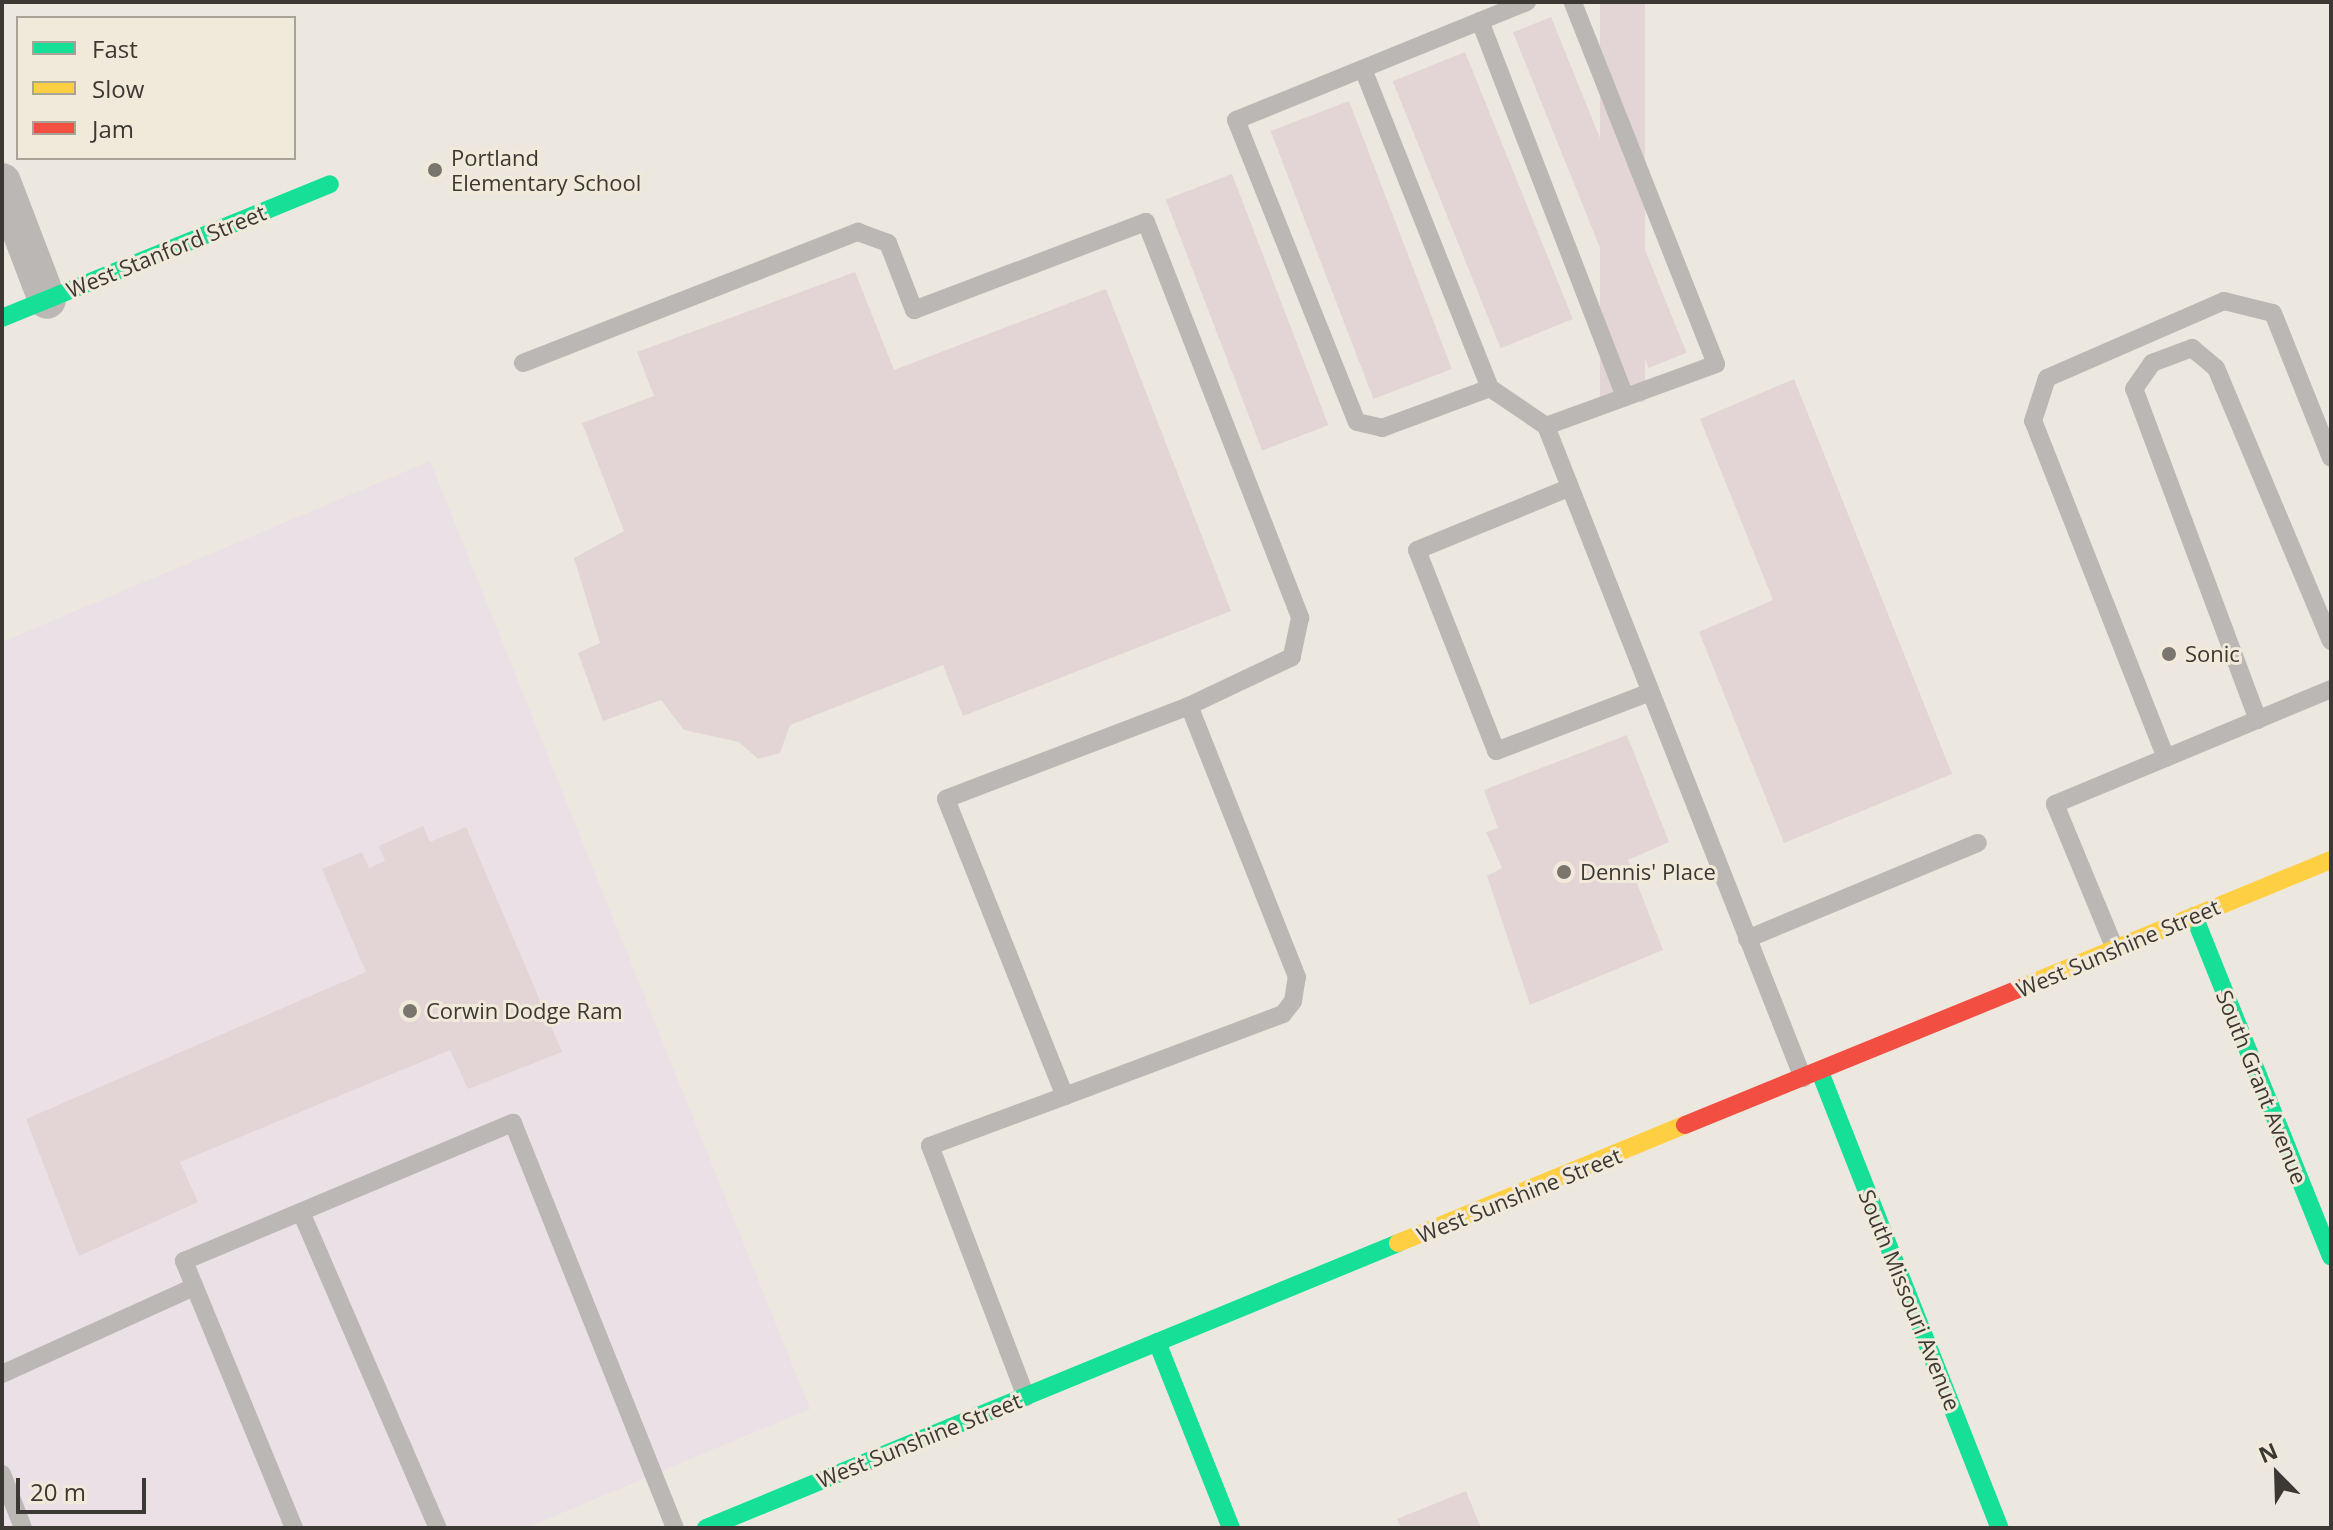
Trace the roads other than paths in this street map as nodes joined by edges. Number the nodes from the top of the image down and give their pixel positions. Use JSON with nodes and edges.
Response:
{"nodes":[{"id":1,"x":1527,"y":2,"type":"edge"},
{"id":2,"x":1573,"y":2,"type":"edge"},
{"id":3,"x":1480,"y":21,"type":"junction"},
{"id":4,"x":1363,"y":69,"type":"junction"},
{"id":5,"x":2,"y":182,"type":"edge"},
{"id":6,"x":330,"y":184,"type":"dead end"},
{"id":7,"x":47,"y":300,"type":"junction"},
{"id":8,"x":2,"y":318,"type":"edge"},
{"id":9,"x":523,"y":363,"type":"dead end"},
{"id":10,"x":1490,"y":388,"type":"junction"},
{"id":11,"x":1625,"y":397,"type":"junction"},
{"id":12,"x":1546,"y":426,"type":"junction"},
{"id":13,"x":2331,"y":458,"type":"edge"},
{"id":14,"x":1566,"y":489,"type":"junction"},
{"id":15,"x":2331,"y":641,"type":"edge"},
{"id":16,"x":2331,"y":689,"type":"edge"},
{"id":17,"x":1648,"y":693,"type":"junction"},
{"id":18,"x":1189,"y":706,"type":"junction"},
{"id":19,"x":2258,"y":720,"type":"junction"},
{"id":20,"x":2166,"y":758,"type":"junction"},
{"id":21,"x":1978,"y":843,"type":"dead end"},
{"id":22,"x":2331,"y":860,"type":"edge"},
{"id":23,"x":2194,"y":916,"type":"junction"},
{"id":24,"x":1747,"y":939,"type":"junction"},
{"id":25,"x":2115,"y":949,"type":"junction"},
{"id":26,"x":1812,"y":1075,"type":"junction"},
{"id":27,"x":1065,"y":1096,"type":"junction"},
{"id":28,"x":301,"y":1212,"type":"junction"},
{"id":29,"x":2331,"y":1257,"type":"edge"},
{"id":30,"x":194,"y":1287,"type":"junction"},
{"id":31,"x":1157,"y":1342,"type":"junction"},
{"id":32,"x":2,"y":1374,"type":"edge"},
{"id":33,"x":1026,"y":1397,"type":"junction"},
{"id":34,"x":2,"y":1474,"type":"edge"},
{"id":35,"x":763,"y":1504,"type":"junction"},
{"id":36,"x":23,"y":1528,"type":"edge"},
{"id":37,"x":294,"y":1528,"type":"edge"},
{"id":38,"x":438,"y":1528,"type":"edge"},
{"id":39,"x":675,"y":1528,"type":"edge"},
{"id":40,"x":706,"y":1528,"type":"edge"},
{"id":41,"x":772,"y":1528,"type":"edge"},
{"id":42,"x":1231,"y":1528,"type":"edge"},
{"id":43,"x":2000,"y":1528,"type":"edge"}],
"edges":[{"from":1,"to":3,"type":"lane"},
{"from":2,"to":11,"type":"lane"},
{"from":3,"to":4,"type":"lane"},
{"from":3,"to":11,"type":"lane"},
{"from":4,"to":10,"type":"lane"},
{"from":4,"to":10,"type":"lane"},
{"from":5,"to":7,"type":"street"},
{"from":6,"to":7,"type":"main road","name":"West Stanford Street"},
{"from":7,"to":8,"type":"main road","name":"West Stanford Street"},
{"from":9,"to":18,"type":"lane"},
{"from":10,"to":12,"type":"lane"},
{"from":11,"to":12,"type":"lane"},
{"from":12,"to":14,"type":"lane"},
{"from":13,"to":20,"type":"lane"},
{"from":14,"to":17,"type":"lane"},
{"from":14,"to":17,"type":"lane"},
{"from":15,"to":19,"type":"lane"},
{"from":16,"to":19,"type":"lane"},
{"from":17,"to":24,"type":"lane"},
{"from":18,"to":27,"type":"lane"},
{"from":18,"to":27,"type":"lane"},
{"from":19,"to":20,"type":"lane"},
{"from":20,"to":25,"type":"lane"},
{"from":21,"to":24,"type":"lane"},
{"from":22,"to":23,"type":"main road","name":"West Sunshine Street"},
{"from":23,"to":25,"type":"main road","name":"West Sunshine Street"},
{"from":23,"to":29,"type":"main road","name":"South Grant Avenue"},
{"from":24,"to":26,"type":"lane"},
{"from":25,"to":26,"type":"main road","name":"West Sunshine Street"},
{"from":26,"to":31,"type":"main road","name":"West Sunshine Street"},
{"from":26,"to":43,"type":"main road","name":"South Missouri Avenue"},
{"from":27,"to":33,"type":"lane"},
{"from":28,"to":30,"type":"lane"},
{"from":28,"to":38,"type":"lane"},
{"from":28,"to":39,"type":"lane"},
{"from":30,"to":32,"type":"lane"},
{"from":30,"to":37,"type":"lane"},
{"from":31,"to":33,"type":"main road","name":"West Sunshine Street"},
{"from":31,"to":42,"type":"main road"},
{"from":33,"to":35,"type":"main road","name":"West Sunshine Street"},
{"from":34,"to":36,"type":"lane"},
{"from":35,"to":40,"type":"main road","name":"West Sunshine Street"},
{"from":35,"to":41,"type":"lane"}]}
